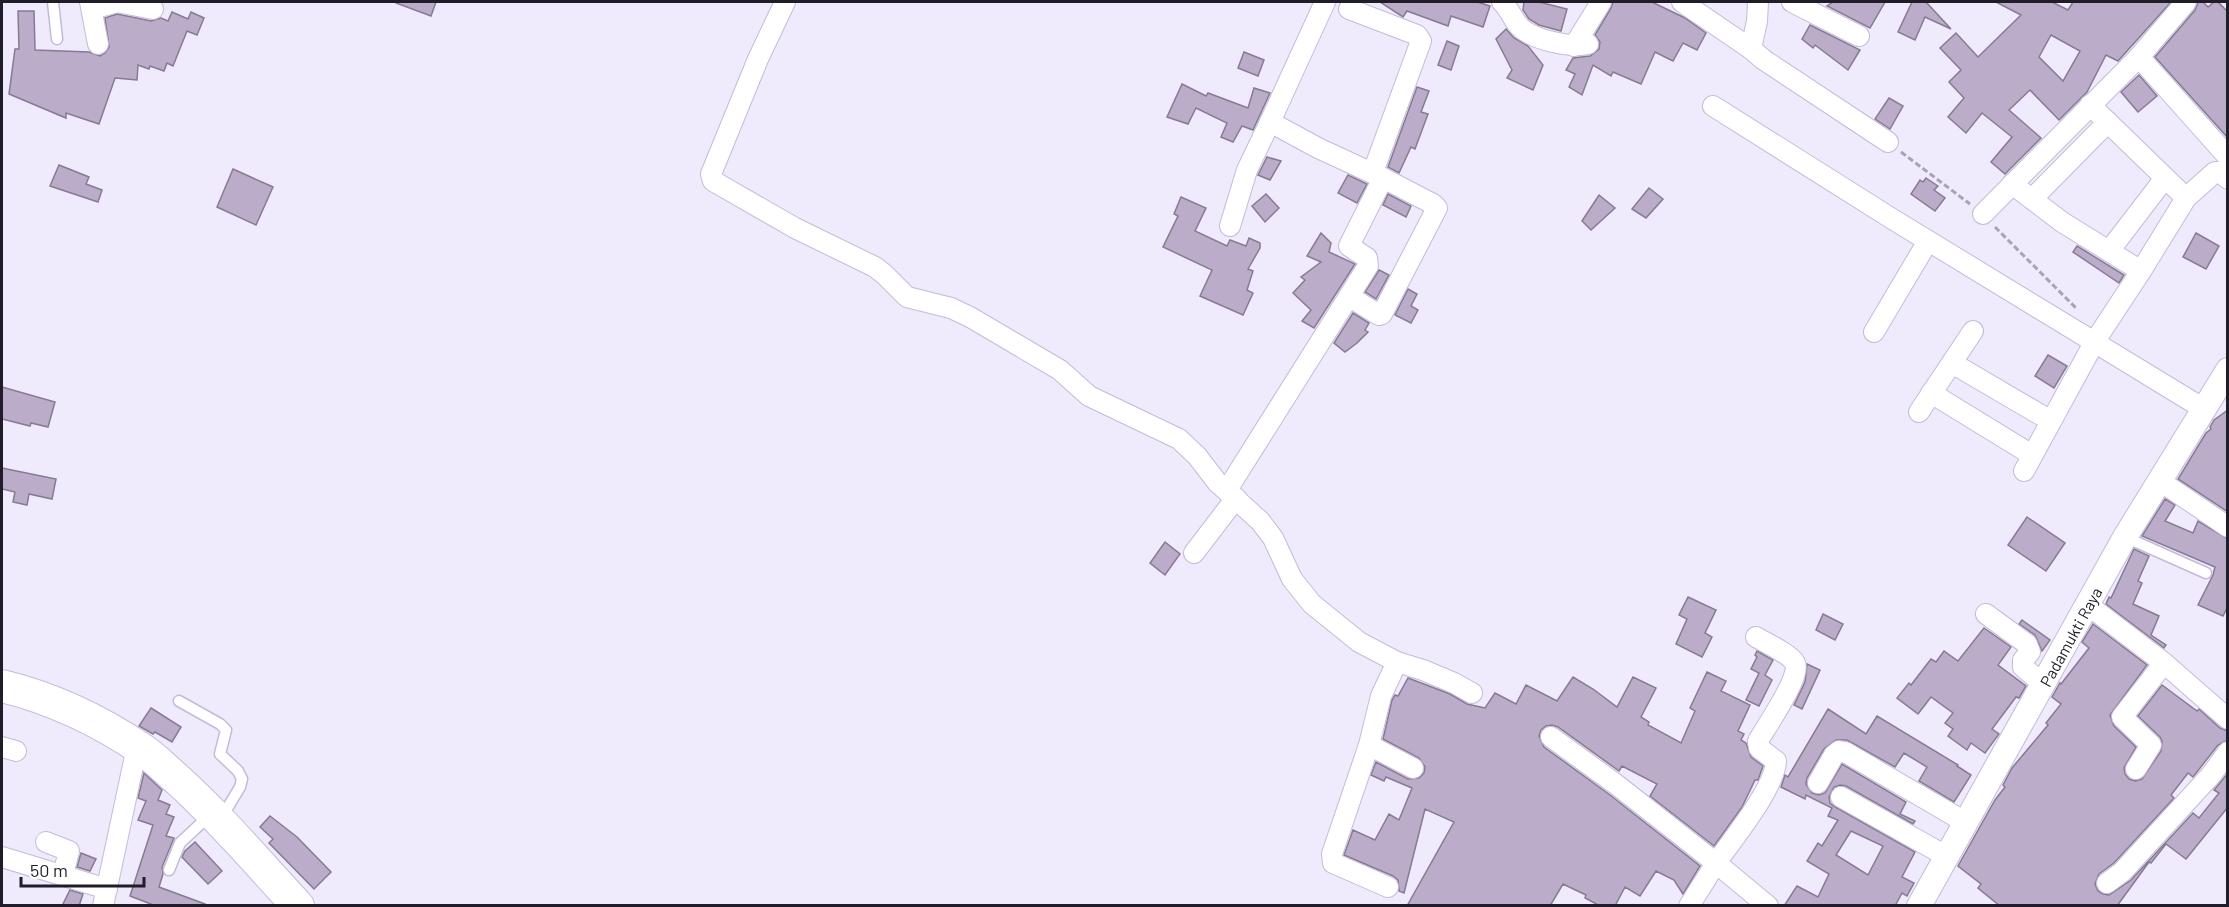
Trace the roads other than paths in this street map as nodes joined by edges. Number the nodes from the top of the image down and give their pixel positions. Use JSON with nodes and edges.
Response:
{"nodes":[{"id":1,"x":53,"y":2,"type":"edge"},
{"id":2,"x":785,"y":2,"type":"edge"},
{"id":3,"x":1326,"y":2,"type":"edge"},
{"id":4,"x":1502,"y":2,"type":"edge"},
{"id":5,"x":1601,"y":2,"type":"edge"},
{"id":6,"x":1682,"y":2,"type":"edge"},
{"id":7,"x":1758,"y":2,"type":"edge"},
{"id":8,"x":1792,"y":2,"type":"edge"},
{"id":9,"x":2186,"y":2,"type":"edge"},
{"id":10,"x":91,"y":5,"type":"edge"},
{"id":11,"x":1351,"y":5,"type":"edge"},
{"id":12,"x":153,"y":9,"type":"dead end"},
{"id":13,"x":1859,"y":36,"type":"dead end"},
{"id":14,"x":57,"y":39,"type":"dead end"},
{"id":15,"x":98,"y":44,"type":"dead end"},
{"id":16,"x":1751,"y":49,"type":"junction"},
{"id":17,"x":2139,"y":57,"type":"junction"},
{"id":18,"x":2090,"y":105,"type":"junction"},
{"id":19,"x":1713,"y":106,"type":"dead end"},
{"id":20,"x":1270,"y":122,"type":"junction"},
{"id":21,"x":2108,"y":122,"type":"junction"},
{"id":22,"x":1888,"y":142,"type":"road end"},
{"id":23,"x":2228,"y":157,"type":"edge"},
{"id":24,"x":1378,"y":175,"type":"junction"},
{"id":25,"x":2165,"y":178,"type":"junction"},
{"id":26,"x":2228,"y":179,"type":"edge"},
{"id":27,"x":2012,"y":184,"type":"junction"},
{"id":28,"x":2186,"y":198,"type":"junction"},
{"id":29,"x":2032,"y":199,"type":"junction"},
{"id":30,"x":1983,"y":214,"type":"road end"},
{"id":31,"x":1230,"y":226,"type":"dead end"},
{"id":32,"x":1928,"y":241,"type":"junction"},
{"id":33,"x":2109,"y":251,"type":"junction"},
{"id":34,"x":2141,"y":271,"type":"junction"},
{"id":35,"x":1350,"y":297,"type":"junction"},
{"id":36,"x":1973,"y":331,"type":"dead end"},
{"id":37,"x":1874,"y":332,"type":"dead end"},
{"id":38,"x":2097,"y":337,"type":"junction"},
{"id":39,"x":1952,"y":363,"type":"junction"},
{"id":40,"x":2228,"y":370,"type":"edge"},
{"id":41,"x":1931,"y":393,"type":"junction"},
{"id":42,"x":2204,"y":409,"type":"junction"},
{"id":43,"x":1919,"y":412,"type":"dead end"},
{"id":44,"x":2051,"y":421,"type":"junction"},
{"id":45,"x":2160,"y":481,"type":"junction"},
{"id":46,"x":1232,"y":494,"type":"junction"},
{"id":47,"x":2228,"y":527,"type":"edge"},
{"id":48,"x":2126,"y":537,"type":"junction"},
{"id":49,"x":1194,"y":553,"type":"dead end"},
{"id":50,"x":2206,"y":573,"type":"dead end"},
{"id":51,"x":2088,"y":606,"type":"junction"},
{"id":52,"x":1986,"y":614,"type":"dead end"},
{"id":53,"x":1756,"y":637,"type":"dead end"},
{"id":54,"x":1396,"y":662,"type":"junction"},
{"id":55,"x":2164,"y":663,"type":"junction"},
{"id":56,"x":2044,"y":685,"type":"junction"},
{"id":57,"x":2,"y":686,"type":"edge"},
{"id":58,"x":1472,"y":693,"type":"dead end"},
{"id":59,"x":179,"y":701,"type":"dead end"},
{"id":60,"x":2228,"y":719,"type":"edge"},
{"id":61,"x":1551,"y":737,"type":"dead end"},
{"id":62,"x":1370,"y":745,"type":"junction"},
{"id":63,"x":137,"y":747,"type":"junction"},
{"id":64,"x":2228,"y":752,"type":"edge"},
{"id":65,"x":1413,"y":768,"type":"dead end"},
{"id":66,"x":2136,"y":769,"type":"dead end"},
{"id":67,"x":1818,"y":783,"type":"dead end"},
{"id":68,"x":1840,"y":797,"type":"dead end"},
{"id":69,"x":217,"y":816,"type":"junction"},
{"id":70,"x":1965,"y":822,"type":"junction"},
{"id":71,"x":46,"y":842,"type":"dead end"},
{"id":72,"x":1946,"y":856,"type":"junction"},
{"id":73,"x":2,"y":857,"type":"edge"},
{"id":74,"x":1716,"y":863,"type":"junction"},
{"id":75,"x":169,"y":870,"type":"dead end"},
{"id":76,"x":63,"y":875,"type":"junction"},
{"id":77,"x":2107,"y":883,"type":"dead end"},
{"id":78,"x":1388,"y":887,"type":"dead end"},
{"id":79,"x":105,"y":897,"type":"edge"},
{"id":80,"x":298,"y":906,"type":"edge"},
{"id":81,"x":1689,"y":906,"type":"edge"},
{"id":82,"x":1768,"y":906,"type":"edge"},
{"id":83,"x":1919,"y":906,"type":"edge"}],
"edges":[{"from":1,"to":14,"type":"lane"},
{"from":2,"to":46,"type":"street"},
{"from":3,"to":11,"type":"street"},
{"from":3,"to":20,"type":"street"},
{"from":4,"to":5,"type":"street"},
{"from":6,"to":16,"type":"street"},
{"from":7,"to":16,"type":"street"},
{"from":8,"to":13,"type":"street"},
{"from":9,"to":17,"type":"street"},
{"from":10,"to":12,"type":"street"},
{"from":10,"to":15,"type":"street"},
{"from":11,"to":24,"type":"street"},
{"from":16,"to":22,"type":"street"},
{"from":17,"to":18,"type":"street"},
{"from":17,"to":23,"type":"street"},
{"from":18,"to":21,"type":"street"},
{"from":18,"to":27,"type":"street"},
{"from":19,"to":32,"type":"street"},
{"from":20,"to":24,"type":"street"},
{"from":20,"to":31,"type":"street"},
{"from":21,"to":25,"type":"street"},
{"from":21,"to":29,"type":"street"},
{"from":24,"to":35,"type":"street"},
{"from":24,"to":35,"type":"street"},
{"from":25,"to":28,"type":"street"},
{"from":25,"to":33,"type":"street"},
{"from":26,"to":28,"type":"street"},
{"from":27,"to":29,"type":"street"},
{"from":27,"to":30,"type":"street"},
{"from":28,"to":34,"type":"street"},
{"from":29,"to":33,"type":"street"},
{"from":32,"to":37,"type":"street"},
{"from":32,"to":38,"type":"street"},
{"from":33,"to":34,"type":"street"},
{"from":34,"to":38,"type":"street"},
{"from":35,"to":46,"type":"street"},
{"from":36,"to":39,"type":"street"},
{"from":38,"to":42,"type":"street"},
{"from":38,"to":44,"type":"street"},
{"from":39,"to":41,"type":"street"},
{"from":39,"to":44,"type":"street"},
{"from":40,"to":42,"type":"street","name":"Padamukti Raya"},
{"from":41,"to":43,"type":"street"},
{"from":41,"to":44,"type":"street"},
{"from":42,"to":45,"type":"street","name":"Padamukti Raya"},
{"from":45,"to":47,"type":"street"},
{"from":45,"to":48,"type":"street","name":"Padamukti Raya"},
{"from":46,"to":49,"type":"street"},
{"from":46,"to":54,"type":"street"},
{"from":48,"to":50,"type":"lane"},
{"from":48,"to":51,"type":"street","name":"Padamukti Raya"},
{"from":51,"to":55,"type":"street"},
{"from":51,"to":56,"type":"street","name":"Padamukti Raya"},
{"from":52,"to":56,"type":"street"},
{"from":53,"to":74,"type":"street"},
{"from":54,"to":58,"type":"street"},
{"from":54,"to":62,"type":"street"},
{"from":55,"to":60,"type":"street"},
{"from":55,"to":66,"type":"street"},
{"from":56,"to":70,"type":"street","name":"Padamukti Raya"},
{"from":57,"to":63,"type":"main road"},
{"from":59,"to":69,"type":"lane"},
{"from":61,"to":74,"type":"street"},
{"from":62,"to":65,"type":"street"},
{"from":62,"to":78,"type":"street"},
{"from":63,"to":69,"type":"main road"},
{"from":63,"to":79,"type":"street"},
{"from":64,"to":77,"type":"street"},
{"from":67,"to":70,"type":"street"},
{"from":68,"to":72,"type":"street"},
{"from":69,"to":75,"type":"lane"},
{"from":69,"to":80,"type":"main road"},
{"from":70,"to":72,"type":"street","name":"Padamukti Raya"},
{"from":71,"to":76,"type":"street"},
{"from":72,"to":83,"type":"street","name":"Padamukti Raya"},
{"from":73,"to":76,"type":"street"},
{"from":74,"to":81,"type":"street"},
{"from":74,"to":82,"type":"street"},
{"from":76,"to":79,"type":"street"}]}
